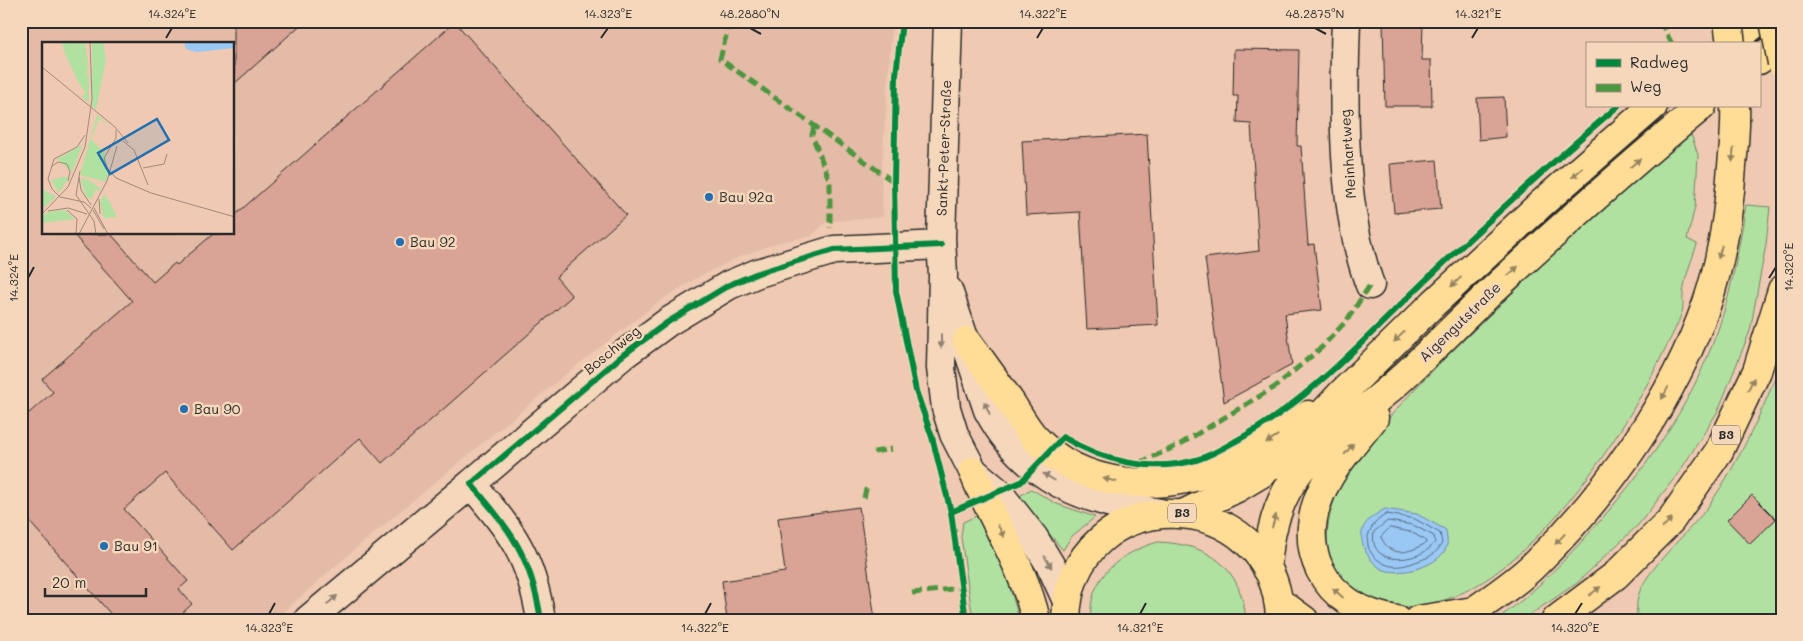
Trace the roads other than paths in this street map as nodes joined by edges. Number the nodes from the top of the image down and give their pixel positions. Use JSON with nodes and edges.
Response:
{"nodes":[{"id":1,"x":948,"y":21,"type":"edge"},
{"id":2,"x":1346,"y":21,"type":"edge"},
{"id":3,"x":1728,"y":21,"type":"edge"},
{"id":4,"x":1758,"y":21,"type":"edge"},
{"id":5,"x":1774,"y":21,"type":"edge"},
{"id":6,"x":1731,"y":42,"type":"edge"},
{"id":7,"x":1733,"y":42,"type":"edge"},
{"id":8,"x":1782,"y":42,"type":"edge"},
{"id":9,"x":1760,"y":59,"type":"edge"},
{"id":10,"x":1782,"y":63,"type":"edge"},
{"id":11,"x":1651,"y":108,"type":"edge"},
{"id":12,"x":1700,"y":108,"type":"edge"},
{"id":13,"x":1735,"y":108,"type":"edge"},
{"id":14,"x":941,"y":245,"type":"junction"},
{"id":15,"x":943,"y":275,"type":"junction"},
{"id":16,"x":1370,"y":285,"type":"dead end"},
{"id":17,"x":1782,"y":290,"type":"edge"},
{"id":18,"x":967,"y":342,"type":"junction"},
{"id":19,"x":1402,"y":378,"type":"junction"},
{"id":20,"x":1342,"y":393,"type":"junction"},
{"id":21,"x":973,"y":471,"type":"junction"},
{"id":22,"x":471,"y":484,"type":"junction"},
{"id":23,"x":1173,"y":513,"type":"junction"},
{"id":24,"x":1267,"y":569,"type":"junction"},
{"id":25,"x":1066,"y":610,"type":"edge"},
{"id":26,"x":1279,"y":610,"type":"edge"},
{"id":27,"x":1467,"y":615,"type":"edge"},
{"id":28,"x":308,"y":620,"type":"edge"},
{"id":29,"x":541,"y":620,"type":"edge"},
{"id":30,"x":1036,"y":620,"type":"edge"},
{"id":31,"x":1304,"y":620,"type":"edge"},
{"id":32,"x":1397,"y":620,"type":"edge"},
{"id":33,"x":1418,"y":620,"type":"edge"},
{"id":34,"x":1556,"y":620,"type":"edge"}],
"edges":[{"from":1,"to":14,"type":"street","name":"Sankt-Peter-Straße"},
{"from":2,"to":16,"type":"street","name":"Meinhartweg"},
{"from":3,"to":6,"type":"main road","bridge":true},
{"from":4,"to":7,"type":"main road"},
{"from":5,"to":10,"type":"main road","bridge":true},
{"from":8,"to":9,"type":"main road"},
{"from":11,"to":20,"type":"main road","one_way":true},
{"from":19,"to":12,"type":"main road","name":"Aigengutstraße","one_way":true},
{"from":13,"to":27,"type":"main road","one_way":true},
{"from":14,"to":15,"type":"street","name":"Sankt-Peter-Straße"},
{"from":14,"to":22,"type":"street","name":"Boschweg"},
{"from":15,"to":18,"type":"street"},
{"from":15,"to":21,"type":"street","one_way":true},
{"from":34,"to":17,"type":"main road","number":"B3","one_way":true},
{"from":20,"to":18,"type":"main road","one_way":true},
{"from":23,"to":18,"type":"street","one_way":true},
{"from":24,"to":19,"type":"main road","name":"Aigengutstraße","one_way":true},
{"from":32,"to":19,"type":"main road","one_way":true},
{"from":20,"to":23,"type":"main road"},
{"from":21,"to":25,"type":"street","one_way":true},
{"from":21,"to":30,"type":"main road","one_way":true},
{"from":28,"to":22,"type":"street","name":"Boschweg","one_way":true},
{"from":22,"to":29,"type":"street"},
{"from":23,"to":24,"type":"main road","number":"B3"},
{"from":23,"to":25,"type":"main road","number":"B3"},
{"from":24,"to":26,"type":"main road","number":"B3"},
{"from":26,"to":31,"type":"main road","number":"B3"},
{"from":27,"to":33,"type":"main road"}]}
